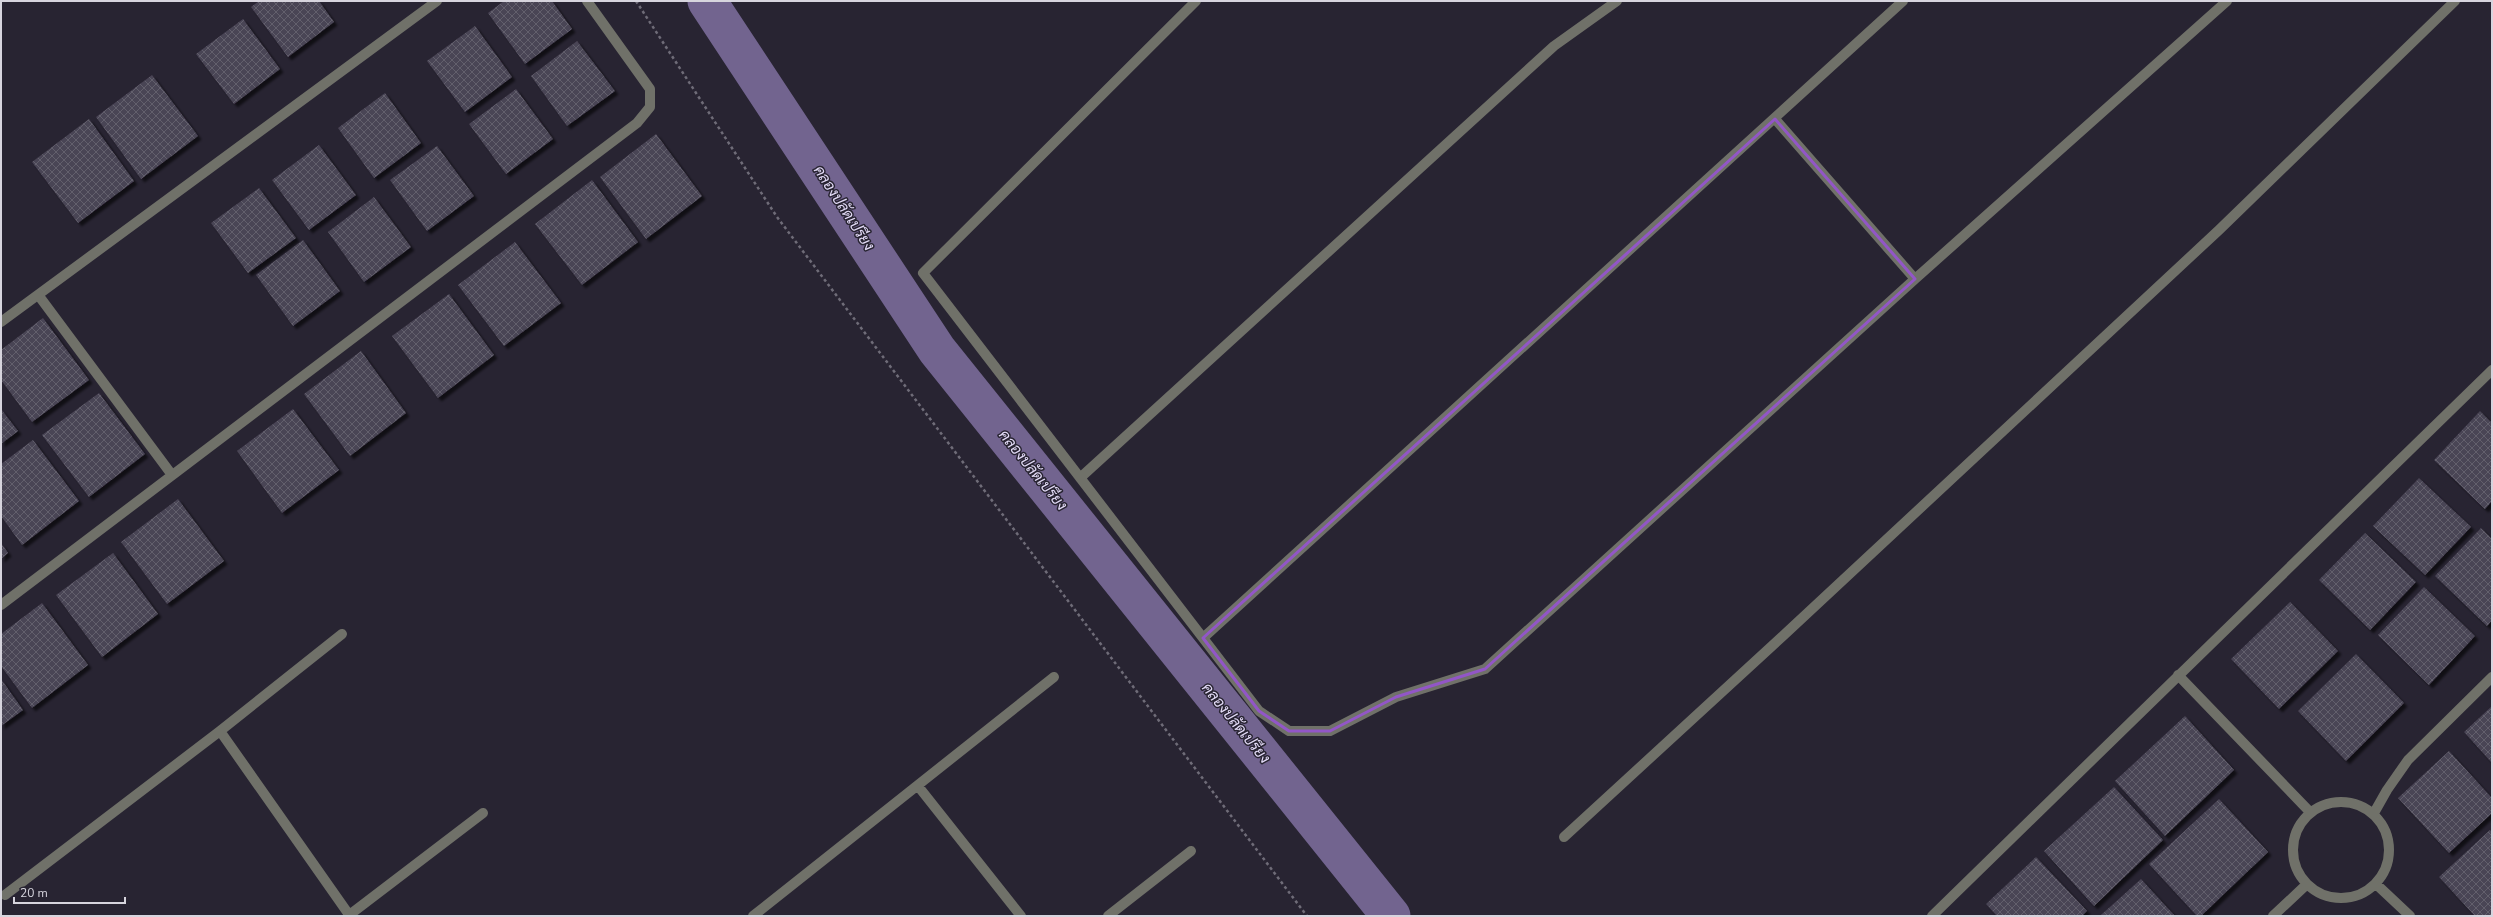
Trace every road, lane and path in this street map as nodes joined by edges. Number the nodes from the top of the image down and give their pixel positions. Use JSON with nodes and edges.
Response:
{"nodes":[{"id":1,"x":437,"y":1,"type":"edge"},
{"id":2,"x":587,"y":1,"type":"edge"},
{"id":3,"x":636,"y":1,"type":"edge"},
{"id":4,"x":1196,"y":1,"type":"edge"},
{"id":5,"x":1617,"y":1,"type":"edge"},
{"id":6,"x":1903,"y":1,"type":"edge"},
{"id":7,"x":2227,"y":1,"type":"edge"},
{"id":8,"x":2455,"y":1,"type":"edge"},
{"id":9,"x":1775,"y":119,"type":"junction"},
{"id":10,"x":1915,"y":279,"type":"junction"},
{"id":11,"x":39,"y":296,"type":"junction"},
{"id":12,"x":1,"y":322,"type":"edge"},
{"id":13,"x":2492,"y":370,"type":"edge"},
{"id":14,"x":172,"y":475,"type":"junction"},
{"id":15,"x":1080,"y":478,"type":"junction"},
{"id":16,"x":1,"y":605,"type":"edge"},
{"id":17,"x":342,"y":634,"type":"dead end"},
{"id":18,"x":1203,"y":638,"type":"junction"},
{"id":19,"x":2178,"y":675,"type":"junction"},
{"id":20,"x":1054,"y":677,"type":"dead end"},
{"id":21,"x":2492,"y":677,"type":"edge"},
{"id":22,"x":220,"y":731,"type":"junction"},
{"id":23,"x":918,"y":786,"type":"junction"},
{"id":24,"x":2310,"y":812,"type":"junction"},
{"id":25,"x":483,"y":813,"type":"dead end"},
{"id":26,"x":2374,"y":813,"type":"junction"},
{"id":27,"x":1564,"y":837,"type":"dead end"},
{"id":28,"x":1191,"y":851,"type":"dead end"},
{"id":29,"x":2306,"y":884,"type":"junction"},
{"id":30,"x":2376,"y":884,"type":"junction"},
{"id":31,"x":5,"y":894,"type":"dead end"},
{"id":32,"x":349,"y":916,"type":"edge"},
{"id":33,"x":753,"y":916,"type":"edge"},
{"id":34,"x":1021,"y":916,"type":"edge"},
{"id":35,"x":1108,"y":916,"type":"edge"},
{"id":36,"x":1306,"y":916,"type":"edge"},
{"id":37,"x":1932,"y":916,"type":"edge"},
{"id":38,"x":2273,"y":916,"type":"edge"},
{"id":39,"x":2410,"y":916,"type":"edge"}],
"edges":[{"from":1,"to":11,"type":"street"},
{"from":2,"to":14,"type":"street"},
{"from":3,"to":36,"type":"path"},
{"from":4,"to":15,"type":"street"},
{"from":5,"to":15,"type":"street"},
{"from":6,"to":9,"type":"street"},
{"from":7,"to":10,"type":"street"},
{"from":8,"to":27,"type":"street"},
{"from":9,"to":10,"type":"street"},
{"from":9,"to":18,"type":"street"},
{"from":10,"to":18,"type":"street"},
{"from":11,"to":12,"type":"street"},
{"from":11,"to":14,"type":"street"},
{"from":13,"to":19,"type":"street"},
{"from":14,"to":16,"type":"street"},
{"from":15,"to":18,"type":"street"},
{"from":17,"to":22,"type":"street"},
{"from":19,"to":24,"type":"street"},
{"from":19,"to":37,"type":"street"},
{"from":20,"to":23,"type":"street"},
{"from":21,"to":26,"type":"street"},
{"from":22,"to":31,"type":"street"},
{"from":22,"to":32,"type":"street"},
{"from":23,"to":33,"type":"street"},
{"from":23,"to":34,"type":"street"},
{"from":24,"to":26,"type":"street"},
{"from":24,"to":29,"type":"street"},
{"from":25,"to":32,"type":"street"},
{"from":26,"to":30,"type":"street"},
{"from":28,"to":35,"type":"street"},
{"from":29,"to":30,"type":"street"},
{"from":29,"to":38,"type":"street"},
{"from":30,"to":39,"type":"street"}]}
